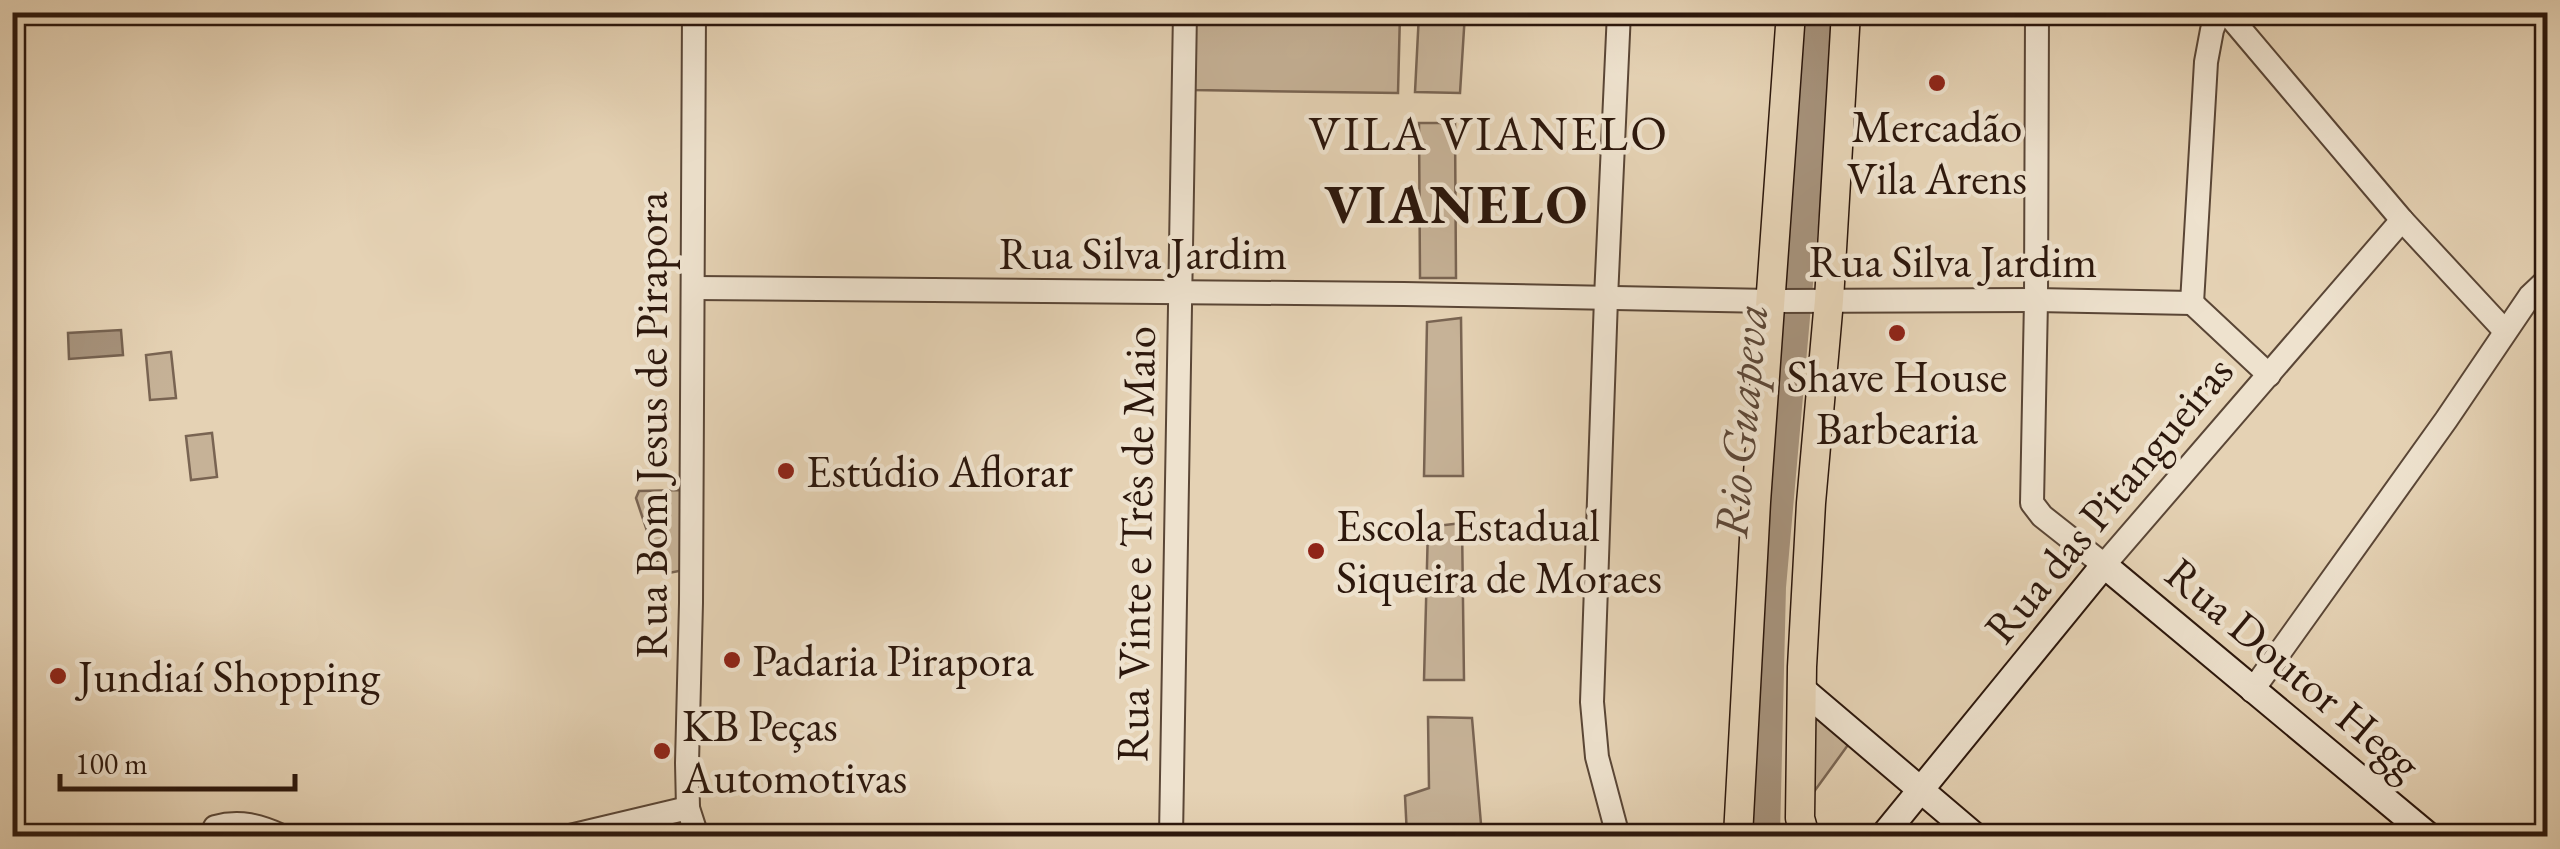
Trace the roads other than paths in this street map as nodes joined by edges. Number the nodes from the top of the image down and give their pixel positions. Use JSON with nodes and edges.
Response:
{"nodes":[{"id":1,"x":694,"y":12,"type":"edge"},
{"id":2,"x":1184,"y":12,"type":"edge"},
{"id":3,"x":1619,"y":12,"type":"edge"},
{"id":4,"x":1791,"y":12,"type":"edge"},
{"id":5,"x":1846,"y":12,"type":"edge"},
{"id":6,"x":2037,"y":12,"type":"edge"},
{"id":7,"x":2223,"y":12,"type":"edge"},
{"id":8,"x":2402,"y":220,"type":"junction"},
{"id":9,"x":2548,"y":280,"type":"edge"},
{"id":10,"x":693,"y":288,"type":"junction"},
{"id":11,"x":1178,"y":293,"type":"junction"},
{"id":12,"x":1606,"y":298,"type":"junction"},
{"id":13,"x":1820,"y":300,"type":"junction"},
{"id":14,"x":2036,"y":300,"type":"junction"},
{"id":15,"x":1777,"y":301,"type":"junction"},
{"id":16,"x":2192,"y":303,"type":"junction"},
{"id":17,"x":2505,"y":331,"type":"junction"},
{"id":18,"x":2269,"y":375,"type":"junction"},
{"id":19,"x":2104,"y":565,"type":"junction"},
{"id":20,"x":1802,"y":689,"type":"junction"},
{"id":21,"x":2252,"y":691,"type":"junction"},
{"id":22,"x":1920,"y":788,"type":"junction"},
{"id":23,"x":688,"y":808,"type":"junction"},
{"id":24,"x":211,"y":836,"type":"edge"},
{"id":25,"x":282,"y":836,"type":"edge"},
{"id":26,"x":570,"y":836,"type":"edge"},
{"id":27,"x":697,"y":836,"type":"edge"},
{"id":28,"x":1171,"y":836,"type":"edge"},
{"id":29,"x":1618,"y":836,"type":"edge"},
{"id":30,"x":1738,"y":836,"type":"edge"},
{"id":31,"x":1805,"y":836,"type":"edge"},
{"id":32,"x":1883,"y":836,"type":"edge"},
{"id":33,"x":1975,"y":836,"type":"edge"},
{"id":34,"x":2429,"y":836,"type":"edge"}],
"edges":[{"from":1,"to":10,"type":"street","name":"Rua Bom Jesus de Pirapora"},
{"from":2,"to":11,"type":"street","name":"Rua Vinte e Três de Maio"},
{"from":3,"to":12,"type":"street"},
{"from":4,"to":15,"type":"main road"},
{"from":5,"to":13,"type":"main road"},
{"from":6,"to":14,"type":"street"},
{"from":7,"to":8,"type":"street"},
{"from":7,"to":16,"type":"street"},
{"from":8,"to":17,"type":"street"},
{"from":8,"to":18,"type":"street","name":"Rua das Pitangueiras"},
{"from":9,"to":17,"type":"street"},
{"from":10,"to":11,"type":"street","name":"Rua Silva Jardim"},
{"from":10,"to":23,"type":"street","name":"Rua Bom Jesus de Pirapora"},
{"from":11,"to":12,"type":"street","name":"Rua Silva Jardim"},
{"from":11,"to":28,"type":"street","name":"Rua Vinte e Três de Maio"},
{"from":12,"to":15,"type":"street","name":"Rua Silva Jardim"},
{"from":12,"to":29,"type":"street"},
{"from":13,"to":14,"type":"street","name":"Rua Silva Jardim"},
{"from":13,"to":15,"type":"street","name":"Rua Silva Jardim"},
{"from":13,"to":20,"type":"main road"},
{"from":14,"to":16,"type":"street","name":"Rua Silva Jardim"},
{"from":14,"to":19,"type":"street"},
{"from":15,"to":30,"type":"main road"},
{"from":16,"to":18,"type":"street"},
{"from":17,"to":21,"type":"street"},
{"from":18,"to":19,"type":"street","name":"Rua das Pitangueiras"},
{"from":19,"to":21,"type":"main road","name":"Rua Doutor Hegg"},
{"from":19,"to":22,"type":"main road","name":"Rua das Pitangueiras"},
{"from":20,"to":22,"type":"main road"},
{"from":20,"to":31,"type":"main road"},
{"from":21,"to":34,"type":"main road","name":"Rua Doutor Hegg"},
{"from":22,"to":32,"type":"main road","name":"Rua das Pitangueiras"},
{"from":22,"to":33,"type":"main road"},
{"from":23,"to":26,"type":"street"},
{"from":23,"to":27,"type":"street","name":"Rua Bom Jesus de Pirapora"},
{"from":24,"to":25,"type":"street"}]}
